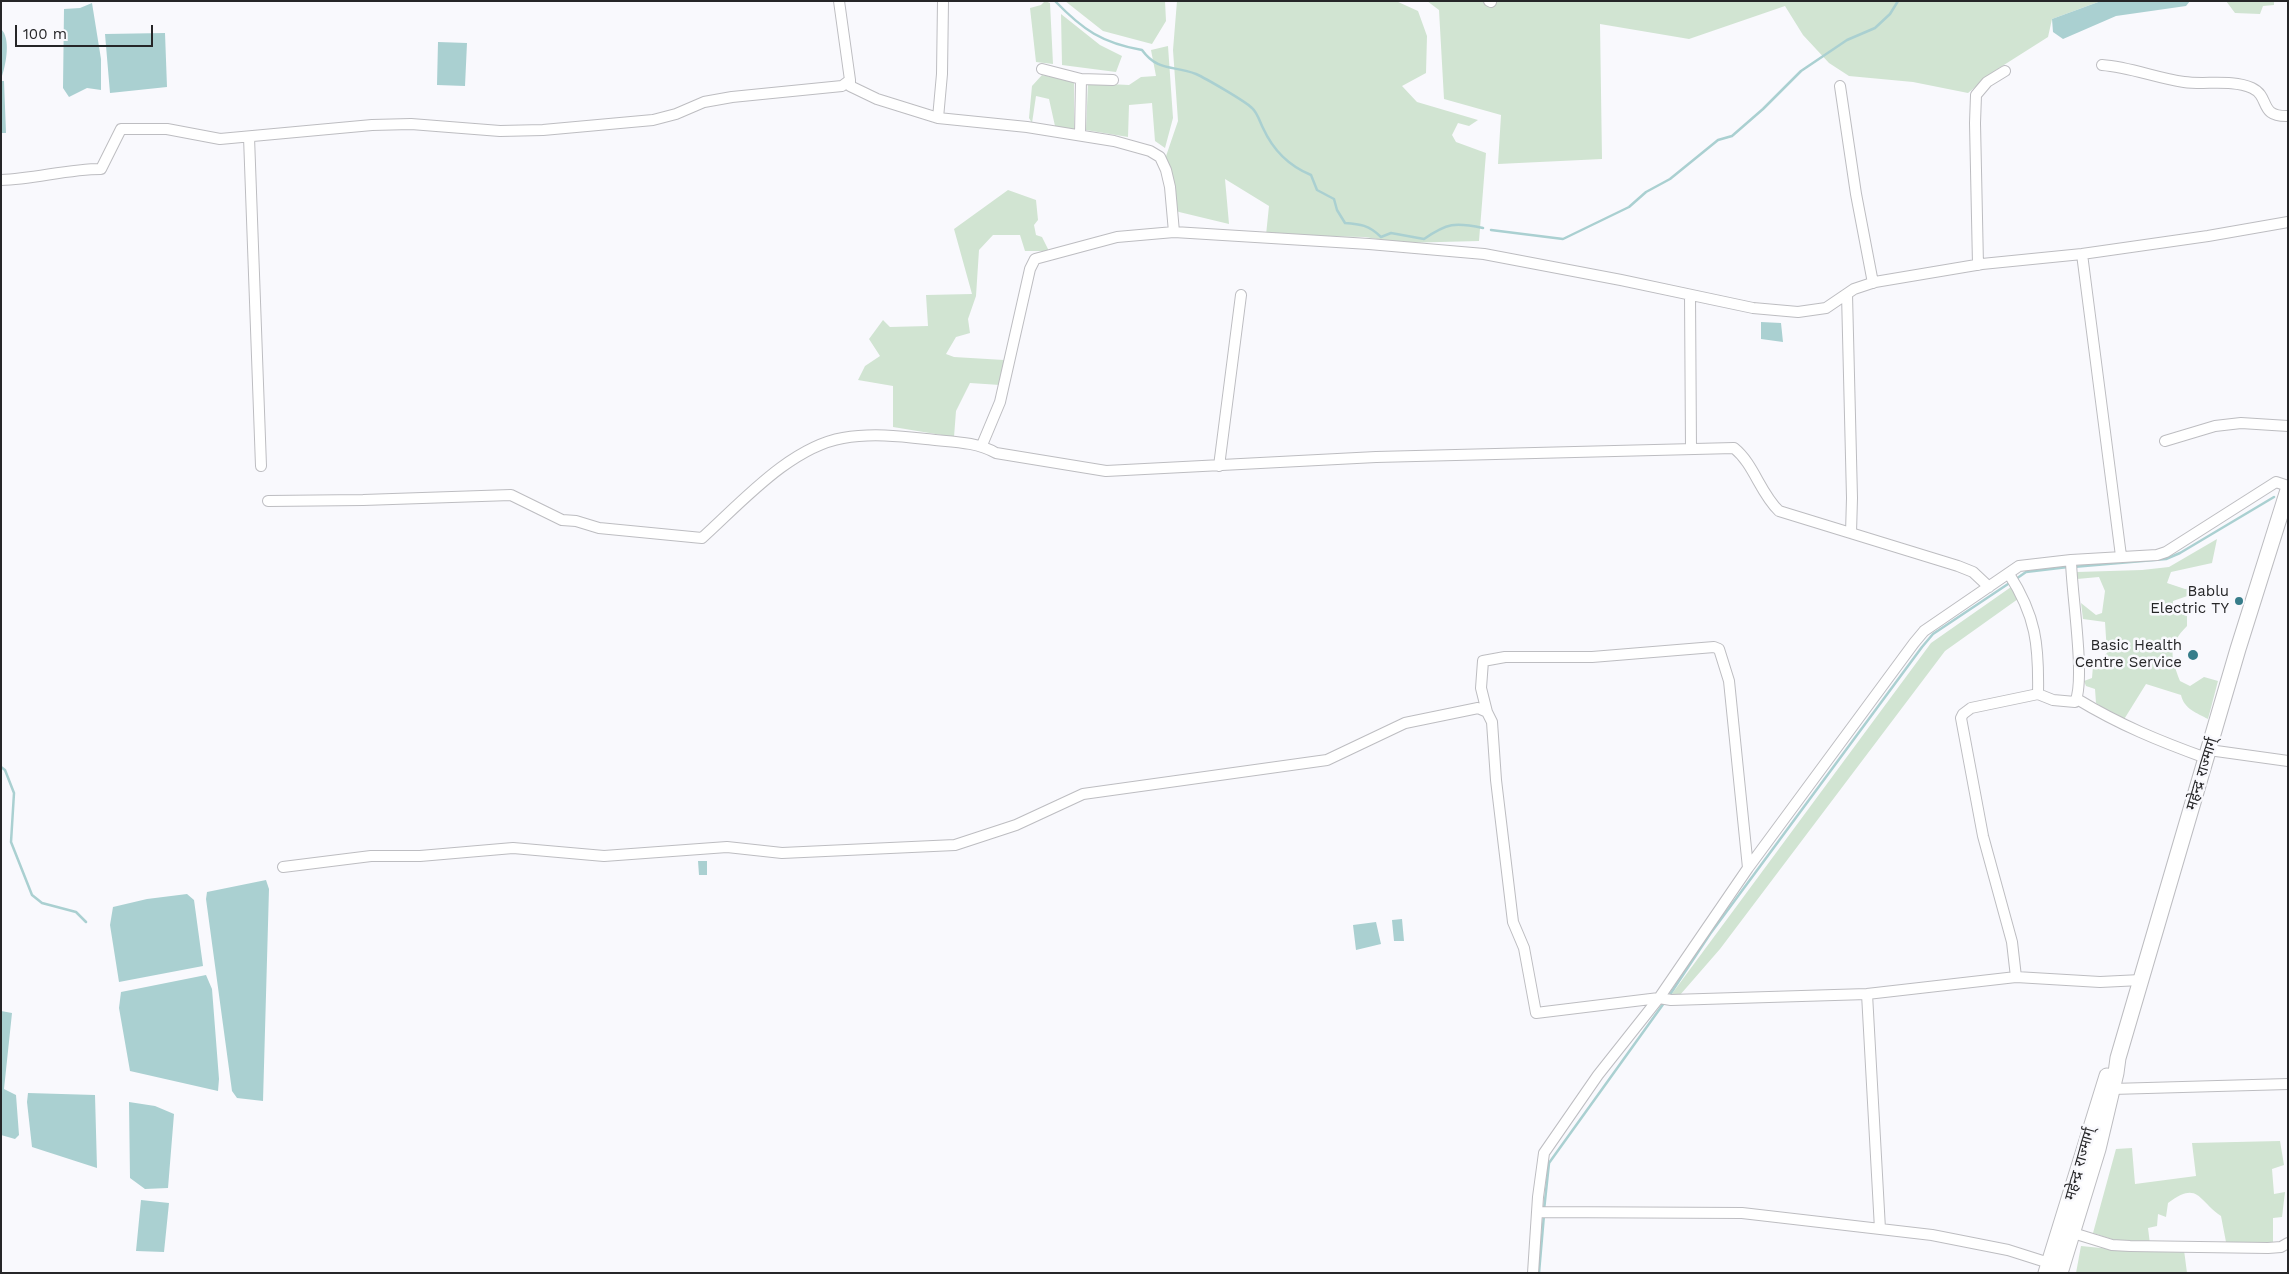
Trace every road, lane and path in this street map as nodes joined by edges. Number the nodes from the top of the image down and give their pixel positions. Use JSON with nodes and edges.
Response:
{"nodes":[{"id":1,"x":839,"y":1,"type":"edge"},
{"id":2,"x":943,"y":1,"type":"edge"},
{"id":3,"x":2102,"y":65,"type":"dead end"},
{"id":4,"x":1042,"y":69,"type":"dead end"},
{"id":5,"x":2005,"y":71,"type":"dead end"},
{"id":6,"x":1080,"y":79,"type":"junction"},
{"id":7,"x":850,"y":80,"type":"junction"},
{"id":8,"x":1113,"y":80,"type":"dead end"},
{"id":9,"x":1840,"y":86,"type":"dead end"},
{"id":10,"x":2288,"y":116,"type":"edge"},
{"id":11,"x":938,"y":118,"type":"junction"},
{"id":12,"x":1080,"y":136,"type":"junction"},
{"id":13,"x":250,"y":138,"type":"junction"},
{"id":14,"x":1,"y":180,"type":"edge"},
{"id":15,"x":2288,"y":222,"type":"edge"},
{"id":16,"x":1174,"y":232,"type":"junction"},
{"id":17,"x":2082,"y":254,"type":"junction"},
{"id":18,"x":1978,"y":265,"type":"junction"},
{"id":19,"x":1873,"y":283,"type":"junction"},
{"id":20,"x":1847,"y":294,"type":"junction"},
{"id":21,"x":1241,"y":295,"type":"dead end"},
{"id":22,"x":1690,"y":295,"type":"junction"},
{"id":23,"x":2288,"y":426,"type":"edge"},
{"id":24,"x":2165,"y":441,"type":"dead end"},
{"id":25,"x":982,"y":445,"type":"junction"},
{"id":26,"x":1691,"y":449,"type":"junction"},
{"id":27,"x":262,"y":466,"type":"dead end"},
{"id":28,"x":1219,"y":466,"type":"junction"},
{"id":29,"x":2288,"y":486,"type":"edge"},
{"id":30,"x":2287,"y":499,"type":"edge"},
{"id":31,"x":268,"y":500,"type":"dead end"},
{"id":32,"x":1851,"y":533,"type":"junction"},
{"id":33,"x":2121,"y":556,"type":"junction"},
{"id":34,"x":2071,"y":560,"type":"junction"},
{"id":35,"x":2009,"y":574,"type":"junction"},
{"id":36,"x":1989,"y":587,"type":"junction"},
{"id":37,"x":2038,"y":694,"type":"junction"},
{"id":38,"x":2077,"y":699,"type":"junction"},
{"id":39,"x":1487,"y":712,"type":"junction"},
{"id":40,"x":2208,"y":754,"type":"junction"},
{"id":41,"x":2288,"y":761,"type":"edge"},
{"id":42,"x":283,"y":867,"type":"dead end"},
{"id":43,"x":1748,"y":868,"type":"junction"},
{"id":44,"x":2016,"y":977,"type":"junction"},
{"id":45,"x":2141,"y":980,"type":"junction"},
{"id":46,"x":1867,"y":994,"type":"junction"},
{"id":47,"x":1659,"y":998,"type":"junction"},
{"id":48,"x":2118,"y":1058,"type":"junction"},
{"id":49,"x":2288,"y":1084,"type":"edge"},
{"id":50,"x":2112,"y":1089,"type":"junction"},
{"id":51,"x":1537,"y":1212,"type":"junction"},
{"id":52,"x":1880,"y":1229,"type":"junction"},
{"id":53,"x":2073,"y":1233,"type":"junction"},
{"id":54,"x":2288,"y":1243,"type":"edge"},
{"id":55,"x":2052,"y":1270,"type":"edge"},
{"id":56,"x":1533,"y":1273,"type":"edge"}],
"edges":[{"from":1,"to":7,"type":"street"},
{"from":2,"to":11,"type":"street"},
{"from":3,"to":10,"type":"street"},
{"from":4,"to":6,"type":"street"},
{"from":5,"to":18,"type":"street"},
{"from":6,"to":8,"type":"street"},
{"from":6,"to":12,"type":"street"},
{"from":7,"to":11,"type":"street"},
{"from":7,"to":13,"type":"street"},
{"from":9,"to":19,"type":"street"},
{"from":11,"to":12,"type":"street"},
{"from":12,"to":16,"type":"street"},
{"from":13,"to":14,"type":"street"},
{"from":13,"to":27,"type":"street"},
{"from":15,"to":17,"type":"street"},
{"from":16,"to":22,"type":"street"},
{"from":16,"to":25,"type":"street"},
{"from":17,"to":18,"type":"street"},
{"from":17,"to":33,"type":"street"},
{"from":18,"to":19,"type":"street"},
{"from":19,"to":20,"type":"street"},
{"from":20,"to":22,"type":"street"},
{"from":20,"to":32,"type":"street"},
{"from":21,"to":28,"type":"street"},
{"from":22,"to":26,"type":"street"},
{"from":23,"to":24,"type":"street"},
{"from":25,"to":28,"type":"street"},
{"from":25,"to":31,"type":"street"},
{"from":26,"to":28,"type":"street"},
{"from":26,"to":32,"type":"street"},
{"from":29,"to":33,"type":"street"},
{"from":30,"to":40,"type":"highway","name":"महेन्द्र राज्मार्ग्"},
{"from":32,"to":36,"type":"street"},
{"from":33,"to":34,"type":"street"},
{"from":34,"to":35,"type":"street"},
{"from":34,"to":38,"type":"street"},
{"from":35,"to":36,"type":"street"},
{"from":35,"to":37,"type":"street"},
{"from":36,"to":43,"type":"street"},
{"from":37,"to":38,"type":"street"},
{"from":37,"to":44,"type":"street"},
{"from":38,"to":40,"type":"street"},
{"from":39,"to":42,"type":"street"},
{"from":39,"to":43,"type":"street"},
{"from":39,"to":47,"type":"street"},
{"from":40,"to":41,"type":"street"},
{"from":40,"to":45,"type":"highway","name":"महेन्द्र राज्मार्ग्"},
{"from":43,"to":47,"type":"street"},
{"from":44,"to":45,"type":"street"},
{"from":44,"to":46,"type":"street"},
{"from":45,"to":48,"type":"highway","name":"महेन्द्र राज्मार्ग्"},
{"from":46,"to":47,"type":"street"},
{"from":46,"to":52,"type":"street"},
{"from":47,"to":51,"type":"street"},
{"from":48,"to":50,"type":"highway","name":"महेन्द्र राज्मार्ग्"},
{"from":48,"to":55,"type":"highway","name":"महेन्द्र राज्मार्ग्"},
{"from":49,"to":50,"type":"street"},
{"from":50,"to":53,"type":"highway","name":"महेन्द्र राज्मार्ग्"},
{"from":51,"to":52,"type":"street"},
{"from":51,"to":56,"type":"street"},
{"from":52,"to":55,"type":"street"},
{"from":53,"to":54,"type":"street"},
{"from":53,"to":55,"type":"highway","name":"महेन्द्र राज्मार्ग्"}]}
